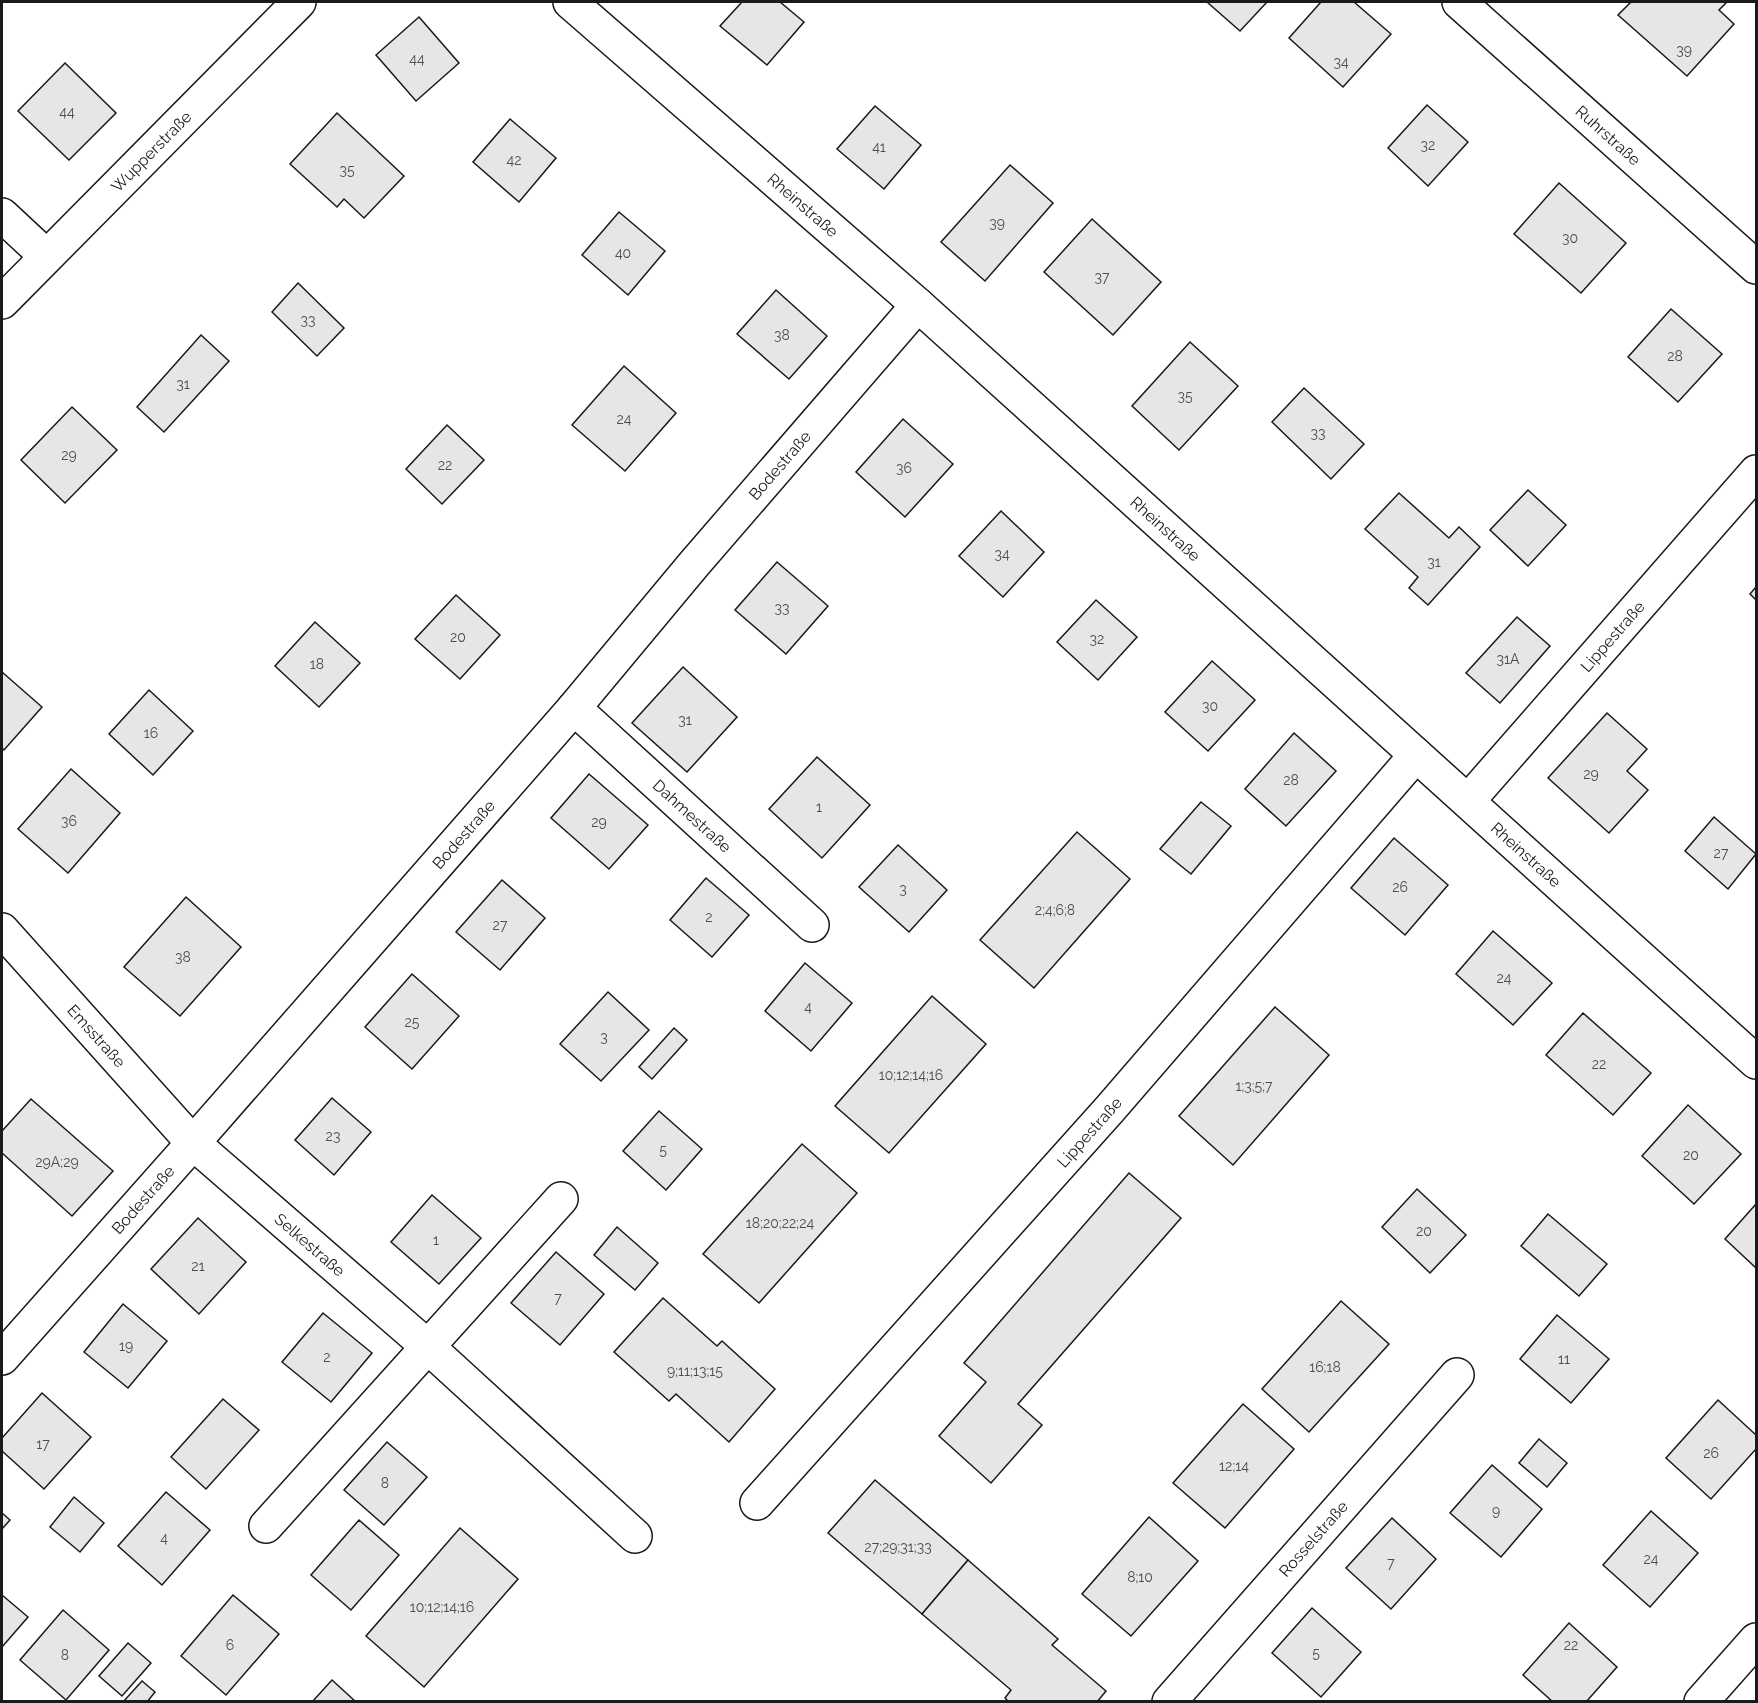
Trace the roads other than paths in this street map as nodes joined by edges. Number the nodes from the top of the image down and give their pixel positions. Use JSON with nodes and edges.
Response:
{"nodes":[{"id":1,"x":299,"y":2,"type":"edge"},
{"id":2,"x":570,"y":2,"type":"edge"},
{"id":3,"x":1459,"y":2,"type":"edge"},
{"id":4,"x":2,"y":214,"type":"edge"},
{"id":5,"x":46,"y":256,"type":"junction"},
{"id":6,"x":1756,"y":267,"type":"edge"},
{"id":7,"x":2,"y":302,"type":"edge"},
{"id":8,"x":918,"y":305,"type":"junction"},
{"id":9,"x":1756,"y":472,"type":"edge"},
{"id":10,"x":574,"y":708,"type":"junction"},
{"id":11,"x":1416,"y":754,"type":"junction"},
{"id":12,"x":1468,"y":801,"type":"junction"},
{"id":13,"x":812,"y":925,"type":"dead end"},
{"id":14,"x":2,"y":930,"type":"edge"},
{"id":15,"x":1756,"y":1062,"type":"edge"},
{"id":16,"x":193,"y":1143,"type":"junction"},
{"id":17,"x":561,"y":1199,"type":"dead end"},
{"id":18,"x":427,"y":1346,"type":"junction"},
{"id":19,"x":2,"y":1358,"type":"edge"},
{"id":20,"x":1457,"y":1375,"type":"dead end"},
{"id":21,"x":757,"y":1503,"type":"dead end"},
{"id":22,"x":267,"y":1526,"type":"dead end"},
{"id":23,"x":635,"y":1536,"type":"dead end"},
{"id":24,"x":1756,"y":1640,"type":"edge"},
{"id":25,"x":1169,"y":1701,"type":"edge"},
{"id":26,"x":1701,"y":1701,"type":"edge"}],
"edges":[{"from":1,"to":5,"type":"street","name":"Wupperstraße"},
{"from":2,"to":8,"type":"street","name":"Rheinstraße"},
{"from":3,"to":6,"type":"street","name":"Ruhrstraße"},
{"from":4,"to":5,"type":"street"},
{"from":5,"to":7,"type":"street","name":"Wupperstraße"},
{"from":8,"to":10,"type":"street","name":"Bodestraße"},
{"from":8,"to":11,"type":"street","name":"Rheinstraße"},
{"from":9,"to":12,"type":"street","name":"Lippestraße"},
{"from":10,"to":13,"type":"street","name":"Dahmestraße"},
{"from":10,"to":16,"type":"street","name":"Bodestraße"},
{"from":11,"to":12,"type":"street","name":"Rheinstraße"},
{"from":11,"to":21,"type":"street","name":"Lippestraße"},
{"from":12,"to":15,"type":"street","name":"Rheinstraße"},
{"from":14,"to":16,"type":"street","name":"Emsstraße"},
{"from":16,"to":18,"type":"street","name":"Selkestraße"},
{"from":16,"to":19,"type":"street","name":"Bodestraße"},
{"from":17,"to":18,"type":"street"},
{"from":18,"to":22,"type":"street"},
{"from":18,"to":23,"type":"street","name":"Selkestraße"},
{"from":20,"to":25,"type":"street","name":"Rosselstraße"},
{"from":24,"to":26,"type":"street"}]}
